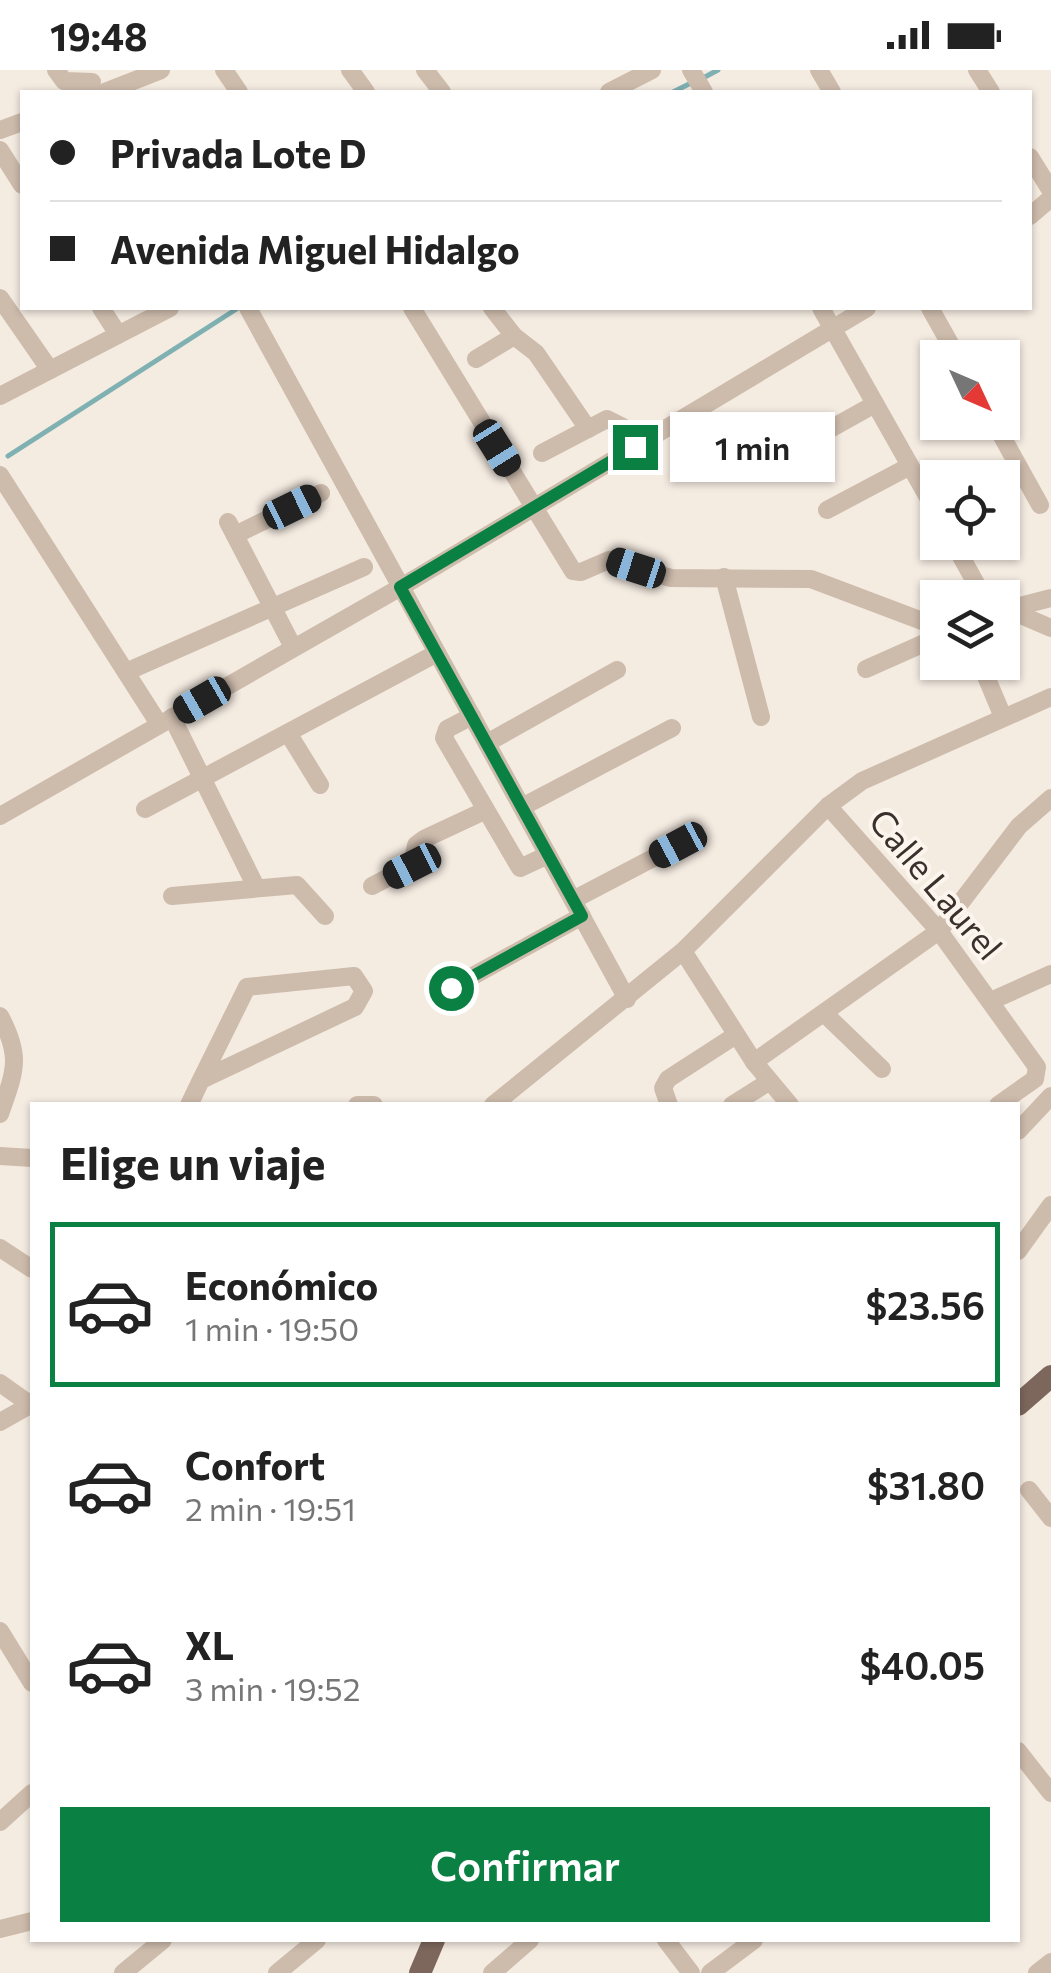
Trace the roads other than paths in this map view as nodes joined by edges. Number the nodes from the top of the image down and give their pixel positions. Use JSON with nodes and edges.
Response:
{"nodes":[{"id":1,"x":56,"y":70,"type":"edge"},
{"id":2,"x":160,"y":70,"type":"edge"},
{"id":3,"x":425,"y":70,"type":"edge"},
{"id":4,"x":643,"y":72,"type":"edge"},
{"id":5,"x":95,"y":84,"type":"edge"},
{"id":6,"x":440,"y":90,"type":"edge"},
{"id":7,"x":612,"y":90,"type":"edge"},
{"id":8,"x":0,"y":150,"type":"edge"},
{"id":9,"x":1032,"y":161,"type":"edge"},
{"id":10,"x":20,"y":182,"type":"edge"},
{"id":11,"x":1051,"y":195,"type":"edge"},
{"id":12,"x":1032,"y":214,"type":"edge"},
{"id":13,"x":0,"y":298,"type":"edge"},
{"id":14,"x":103,"y":310,"type":"edge"},
{"id":15,"x":166,"y":310,"type":"edge"},
{"id":16,"x":249,"y":310,"type":"edge"},
{"id":17,"x":413,"y":310,"type":"edge"},
{"id":18,"x":494,"y":310,"type":"edge"},
{"id":19,"x":821,"y":310,"type":"edge"},
{"id":20,"x":864,"y":310,"type":"edge"},
{"id":21,"x":931,"y":310,"type":"edge"},
{"id":22,"x":832,"y":328,"type":"junction"},
{"id":23,"x":118,"y":334,"type":"junction"},
{"id":24,"x":514,"y":336,"type":"junction"},
{"id":25,"x":948,"y":340,"type":"edge"},
{"id":26,"x":476,"y":358,"type":"dead end"},
{"id":27,"x":50,"y":370,"type":"junction"},
{"id":28,"x":0,"y":396,"type":"edge"},
{"id":29,"x":875,"y":404,"type":"junction"},
{"id":30,"x":588,"y":429,"type":"junction"},
{"id":31,"x":1004,"y":440,"type":"edge"},
{"id":32,"x":635,"y":447,"type":"junction"},
{"id":33,"x":542,"y":452,"type":"dead end"},
{"id":34,"x":764,"y":466,"type":"dead end"},
{"id":35,"x":910,"y":466,"type":"junction"},
{"id":36,"x":0,"y":475,"type":"edge"},
{"id":37,"x":920,"y":484,"type":"edge"},
{"id":38,"x":321,"y":493,"type":"dead end"},
{"id":39,"x":1040,"y":505,"type":"dead end"},
{"id":40,"x":533,"y":507,"type":"junction"},
{"id":41,"x":827,"y":510,"type":"dead end"},
{"id":42,"x":364,"y":566,"type":"dead end"},
{"id":43,"x":724,"y":577,"type":"junction"},
{"id":44,"x":400,"y":587,"type":"junction"},
{"id":45,"x":1051,"y":598,"type":"edge"},
{"id":46,"x":1020,"y":605,"type":"edge"},
{"id":47,"x":270,"y":607,"type":"junction"},
{"id":48,"x":1020,"y":615,"type":"edge"},
{"id":49,"x":920,"y":620,"type":"edge"},
{"id":50,"x":1051,"y":628,"type":"edge"},
{"id":51,"x":920,"y":645,"type":"edge"},
{"id":52,"x":293,"y":647,"type":"junction"},
{"id":53,"x":437,"y":653,"type":"junction"},
{"id":54,"x":866,"y":669,"type":"dead end"},
{"id":55,"x":618,"y":670,"type":"dead end"},
{"id":56,"x":126,"y":672,"type":"junction"},
{"id":57,"x":988,"y":680,"type":"edge"},
{"id":58,"x":1051,"y":697,"type":"edge"},
{"id":59,"x":472,"y":716,"type":"junction"},
{"id":60,"x":761,"y":717,"type":"dead end"},
{"id":61,"x":1003,"y":717,"type":"junction"},
{"id":62,"x":166,"y":720,"type":"junction"},
{"id":63,"x":672,"y":728,"type":"dead end"},
{"id":64,"x":288,"y":733,"type":"junction"},
{"id":65,"x":487,"y":742,"type":"junction"},
{"id":66,"x":203,"y":778,"type":"junction"},
{"id":67,"x":320,"y":784,"type":"dead end"},
{"id":68,"x":1051,"y":798,"type":"edge"},
{"id":69,"x":828,"y":806,"type":"junction"},
{"id":70,"x":522,"y":807,"type":"junction"},
{"id":71,"x":145,"y":810,"type":"dead end"},
{"id":72,"x":484,"y":811,"type":"junction"},
{"id":73,"x":0,"y":816,"type":"edge"},
{"id":74,"x":678,"y":845,"type":"dead end"},
{"id":75,"x":548,"y":854,"type":"junction"},
{"id":76,"x":372,"y":886,"type":"dead end"},
{"id":77,"x":256,"y":887,"type":"junction"},
{"id":78,"x":172,"y":896,"type":"dead end"},
{"id":79,"x":578,"y":908,"type":"junction"},
{"id":80,"x":325,"y":916,"type":"dead end"},
{"id":81,"x":939,"y":931,"type":"junction"},
{"id":82,"x":684,"y":951,"type":"junction"},
{"id":83,"x":1051,"y":974,"type":"edge"},
{"id":84,"x":451,"y":988,"type":"dead end"},
{"id":85,"x":628,"y":999,"type":"junction"},
{"id":86,"x":993,"y":1000,"type":"junction"},
{"id":87,"x":826,"y":1014,"type":"junction"},
{"id":88,"x":0,"y":1016,"type":"edge"},
{"id":89,"x":736,"y":1035,"type":"junction"},
{"id":90,"x":754,"y":1062,"type":"junction"},
{"id":91,"x":882,"y":1069,"type":"dead end"},
{"id":92,"x":202,"y":1080,"type":"junction"},
{"id":93,"x":770,"y":1081,"type":"junction"},
{"id":94,"x":1051,"y":1096,"type":"edge"},
{"id":95,"x":191,"y":1102,"type":"edge"},
{"id":96,"x":500,"y":1102,"type":"edge"},
{"id":97,"x":668,"y":1102,"type":"edge"},
{"id":98,"x":737,"y":1102,"type":"edge"},
{"id":99,"x":788,"y":1102,"type":"edge"},
{"id":100,"x":1002,"y":1102,"type":"edge"},
{"id":101,"x":1,"y":1110,"type":"edge"},
{"id":102,"x":1020,"y":1129,"type":"edge"},
{"id":103,"x":0,"y":1156,"type":"edge"},
{"id":104,"x":30,"y":1159,"type":"edge"},
{"id":105,"x":1051,"y":1205,"type":"edge"},
{"id":106,"x":0,"y":1248,"type":"edge"},
{"id":107,"x":1020,"y":1248,"type":"edge"},
{"id":108,"x":30,"y":1268,"type":"edge"},
{"id":109,"x":1051,"y":1376,"type":"edge"},
{"id":110,"x":0,"y":1383,"type":"edge"},
{"id":111,"x":30,"y":1403,"type":"edge"},
{"id":112,"x":1020,"y":1403,"type":"edge"},
{"id":113,"x":30,"y":1405,"type":"edge"},
{"id":114,"x":0,"y":1422,"type":"edge"},
{"id":115,"x":1029,"y":1490,"type":"dead end"},
{"id":116,"x":1051,"y":1518,"type":"edge"},
{"id":117,"x":0,"y":1631,"type":"edge"},
{"id":118,"x":30,"y":1680,"type":"edge"},
{"id":119,"x":1020,"y":1754,"type":"edge"},
{"id":120,"x":1051,"y":1793,"type":"edge"},
{"id":121,"x":30,"y":1795,"type":"edge"},
{"id":122,"x":0,"y":1822,"type":"edge"},
{"id":123,"x":30,"y":1922,"type":"edge"},
{"id":124,"x":0,"y":1929,"type":"edge"},
{"id":125,"x":162,"y":1942,"type":"edge"},
{"id":126,"x":314,"y":1942,"type":"edge"},
{"id":127,"x":433,"y":1942,"type":"edge"},
{"id":128,"x":528,"y":1942,"type":"edge"},
{"id":129,"x":668,"y":1942,"type":"edge"},
{"id":130,"x":751,"y":1942,"type":"edge"},
{"id":131,"x":1051,"y":1962,"type":"edge"},
{"id":132,"x":123,"y":1973,"type":"edge"},
{"id":133,"x":277,"y":1973,"type":"edge"},
{"id":134,"x":420,"y":1973,"type":"edge"},
{"id":135,"x":492,"y":1973,"type":"edge"},
{"id":136,"x":691,"y":1973,"type":"edge"},
{"id":137,"x":710,"y":1973,"type":"edge"},
{"id":138,"x":1037,"y":1973,"type":"edge"}],
"edges":[{"from":1,"to":5,"type":"street"},
{"from":2,"to":5,"type":"street"},
{"from":3,"to":6,"type":"street"},
{"from":4,"to":7,"type":"street"},
{"from":8,"to":10,"type":"street"},
{"from":9,"to":11,"type":"street"},
{"from":11,"to":12,"type":"street"},
{"from":13,"to":27,"type":"street"},
{"from":14,"to":23,"type":"street"},
{"from":15,"to":23,"type":"street"},
{"from":16,"to":44,"type":"street"},
{"from":17,"to":40,"type":"street"},
{"from":18,"to":24,"type":"street"},
{"from":19,"to":22,"type":"street"},
{"from":20,"to":22,"type":"street"},
{"from":21,"to":25,"type":"street"},
{"from":22,"to":29,"type":"street"},
{"from":22,"to":32,"type":"street"},
{"from":23,"to":27,"type":"street"},
{"from":24,"to":26,"type":"street"},
{"from":24,"to":30,"type":"street"},
{"from":27,"to":28,"type":"street"},
{"from":29,"to":34,"type":"street"},
{"from":29,"to":35,"type":"street"},
{"from":30,"to":32,"type":"street"},
{"from":30,"to":33,"type":"street"},
{"from":31,"to":39,"type":"street"},
{"from":32,"to":40,"type":"street"},
{"from":35,"to":37,"type":"street"},
{"from":35,"to":41,"type":"street"},
{"from":36,"to":56,"type":"street"},
{"from":38,"to":47,"type":"street"},
{"from":40,"to":43,"type":"street"},
{"from":40,"to":44,"type":"street"},
{"from":42,"to":47,"type":"street"},
{"from":43,"to":49,"type":"street"},
{"from":43,"to":60,"type":"street"},
{"from":44,"to":52,"type":"street"},
{"from":44,"to":53,"type":"street"},
{"from":45,"to":46,"type":"street"},
{"from":47,"to":52,"type":"street"},
{"from":47,"to":56,"type":"street"},
{"from":48,"to":50,"type":"street"},
{"from":51,"to":54,"type":"street"},
{"from":52,"to":62,"type":"street"},
{"from":53,"to":59,"type":"street"},
{"from":53,"to":64,"type":"street"},
{"from":55,"to":65,"type":"street"},
{"from":56,"to":62,"type":"street"},
{"from":57,"to":61,"type":"street"},
{"from":58,"to":61,"type":"street"},
{"from":59,"to":65,"type":"street"},
{"from":59,"to":72,"type":"street"},
{"from":61,"to":69,"type":"street"},
{"from":62,"to":66,"type":"street"},
{"from":62,"to":73,"type":"street"},
{"from":63,"to":70,"type":"street"},
{"from":64,"to":66,"type":"street"},
{"from":64,"to":67,"type":"street"},
{"from":65,"to":70,"type":"street"},
{"from":66,"to":71,"type":"street"},
{"from":66,"to":77,"type":"street"},
{"from":68,"to":81,"type":"street"},
{"from":69,"to":81,"type":"street","name":"Calle Laurel"},
{"from":69,"to":82,"type":"street"},
{"from":70,"to":75,"type":"street"},
{"from":72,"to":75,"type":"street"},
{"from":72,"to":76,"type":"street"},
{"from":74,"to":79,"type":"street"},
{"from":75,"to":79,"type":"street"},
{"from":77,"to":78,"type":"street"},
{"from":77,"to":80,"type":"street"},
{"from":79,"to":84,"type":"street"},
{"from":79,"to":85,"type":"street"},
{"from":81,"to":86,"type":"street","name":"Calle Laurel"},
{"from":81,"to":87,"type":"street"},
{"from":82,"to":85,"type":"street"},
{"from":82,"to":89,"type":"street"},
{"from":83,"to":86,"type":"street","name":"Calle Laurel"},
{"from":85,"to":96,"type":"street"},
{"from":86,"to":100,"type":"street"},
{"from":87,"to":90,"type":"street"},
{"from":87,"to":91,"type":"street"},
{"from":88,"to":101,"type":"street"},
{"from":89,"to":90,"type":"street"},
{"from":89,"to":97,"type":"street"},
{"from":90,"to":93,"type":"street"},
{"from":92,"to":92,"type":"street"},
{"from":92,"to":95,"type":"street"},
{"from":93,"to":98,"type":"street"},
{"from":93,"to":99,"type":"street"},
{"from":94,"to":102,"type":"street"},
{"from":103,"to":104,"type":"street"},
{"from":105,"to":107,"type":"street"},
{"from":106,"to":108,"type":"street"},
{"from":109,"to":112,"type":"main road"},
{"from":110,"to":111,"type":"street"},
{"from":113,"to":114,"type":"street"},
{"from":115,"to":116,"type":"street"},
{"from":117,"to":118,"type":"street"},
{"from":119,"to":120,"type":"street"},
{"from":121,"to":122,"type":"street"},
{"from":123,"to":124,"type":"street"},
{"from":125,"to":132,"type":"street"},
{"from":126,"to":133,"type":"street"},
{"from":127,"to":134,"type":"main road"},
{"from":128,"to":135,"type":"street"},
{"from":129,"to":136,"type":"street"},
{"from":130,"to":137,"type":"street"},
{"from":131,"to":138,"type":"street"}]}
